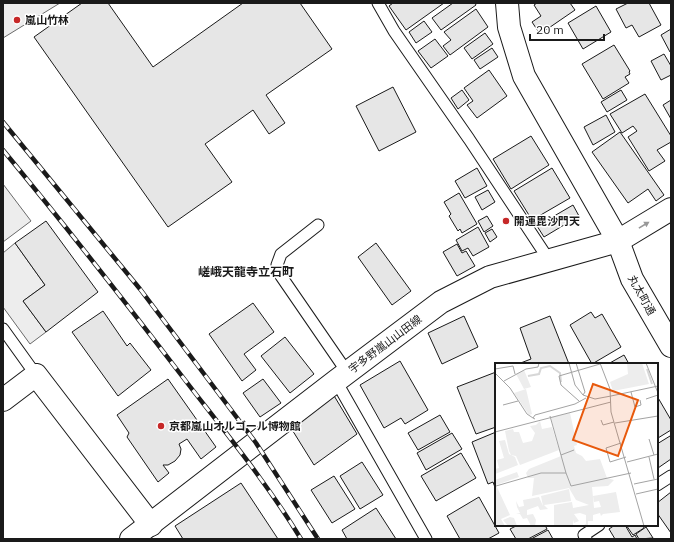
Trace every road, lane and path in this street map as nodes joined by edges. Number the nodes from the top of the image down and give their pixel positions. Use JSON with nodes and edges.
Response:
{"nodes":[{"id":1,"x":378,"y":3,"type":"edge"},
{"id":2,"x":507,"y":3,"type":"edge"},
{"id":3,"x":671,"y":209,"type":"edge"},
{"id":4,"x":318,"y":225,"type":"dead end"},
{"id":5,"x":618,"y":241,"type":"junction"},
{"id":6,"x":549,"y":260,"type":"junction"},
{"id":7,"x":3,"y":329,"type":"edge"},
{"id":8,"x":671,"y":346,"type":"edge"},
{"id":9,"x":36,"y":375,"type":"junction"},
{"id":10,"x":342,"y":376,"type":"junction"},
{"id":11,"x":3,"y":400,"type":"edge"},
{"id":12,"x":671,"y":476,"type":"edge"},
{"id":13,"x":658,"y":484,"type":"edge"},
{"id":14,"x":151,"y":525,"type":"junction"},
{"id":15,"x":598,"y":526,"type":"edge"},
{"id":16,"x":131,"y":539,"type":"edge"},
{"id":17,"x":426,"y":539,"type":"edge"},
{"id":18,"x":586,"y":539,"type":"edge"}],
"edges":[{"from":1,"to":6,"type":"lane"},
{"from":2,"to":5,"type":"main road","name":"丸太町通"},
{"from":5,"to":3,"type":"main road","name":"宇多野嵐山山田線","one_way":true},
{"from":4,"to":10,"type":"lane"},
{"from":5,"to":6,"type":"main road","name":"宇多野嵐山山田線"},
{"from":5,"to":8,"type":"main road","name":"丸太町通"},
{"from":6,"to":10,"type":"main road","name":"宇多野嵐山山田線"},
{"from":7,"to":9,"type":"lane"},
{"from":9,"to":11,"type":"main road"},
{"from":9,"to":14,"type":"main road"},
{"from":10,"to":14,"type":"main road","name":"宇多野嵐山山田線"},
{"from":10,"to":17,"type":"lane"},
{"from":12,"to":13,"type":"lane"},
{"from":14,"to":16,"type":"main road","name":"宇多野嵐山山田線"},
{"from":15,"to":18,"type":"lane"}]}
